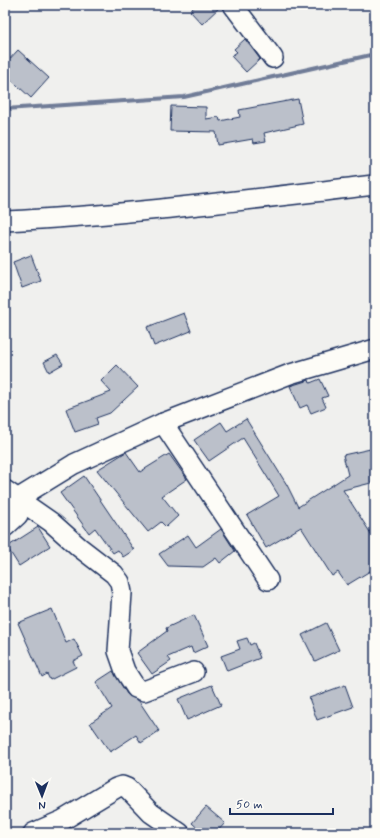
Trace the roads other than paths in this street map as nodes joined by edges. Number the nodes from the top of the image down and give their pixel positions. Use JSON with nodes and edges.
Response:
{"nodes":[{"id":1,"x":233,"y":5,"type":"edge"},
{"id":2,"x":273,"y":58,"type":"dead end"},
{"id":3,"x":375,"y":185,"type":"edge"},
{"id":4,"x":5,"y":221,"type":"edge"},
{"id":5,"x":375,"y":349,"type":"edge"},
{"id":6,"x":163,"y":423,"type":"junction"},
{"id":7,"x":11,"y":494,"type":"edge"},
{"id":8,"x":5,"y":527,"type":"edge"},
{"id":9,"x":268,"y":580,"type":"dead end"},
{"id":10,"x":194,"y":672,"type":"dead end"},
{"id":11,"x":33,"y":833,"type":"edge"},
{"id":12,"x":180,"y":833,"type":"edge"}],
"edges":[{"from":1,"to":2,"type":"street"},
{"from":3,"to":4,"type":"street"},
{"from":5,"to":6,"type":"street"},
{"from":6,"to":7,"type":"street"},
{"from":6,"to":9,"type":"street"},
{"from":7,"to":8,"type":"street"},
{"from":7,"to":10,"type":"street"},
{"from":11,"to":12,"type":"street"}]}
